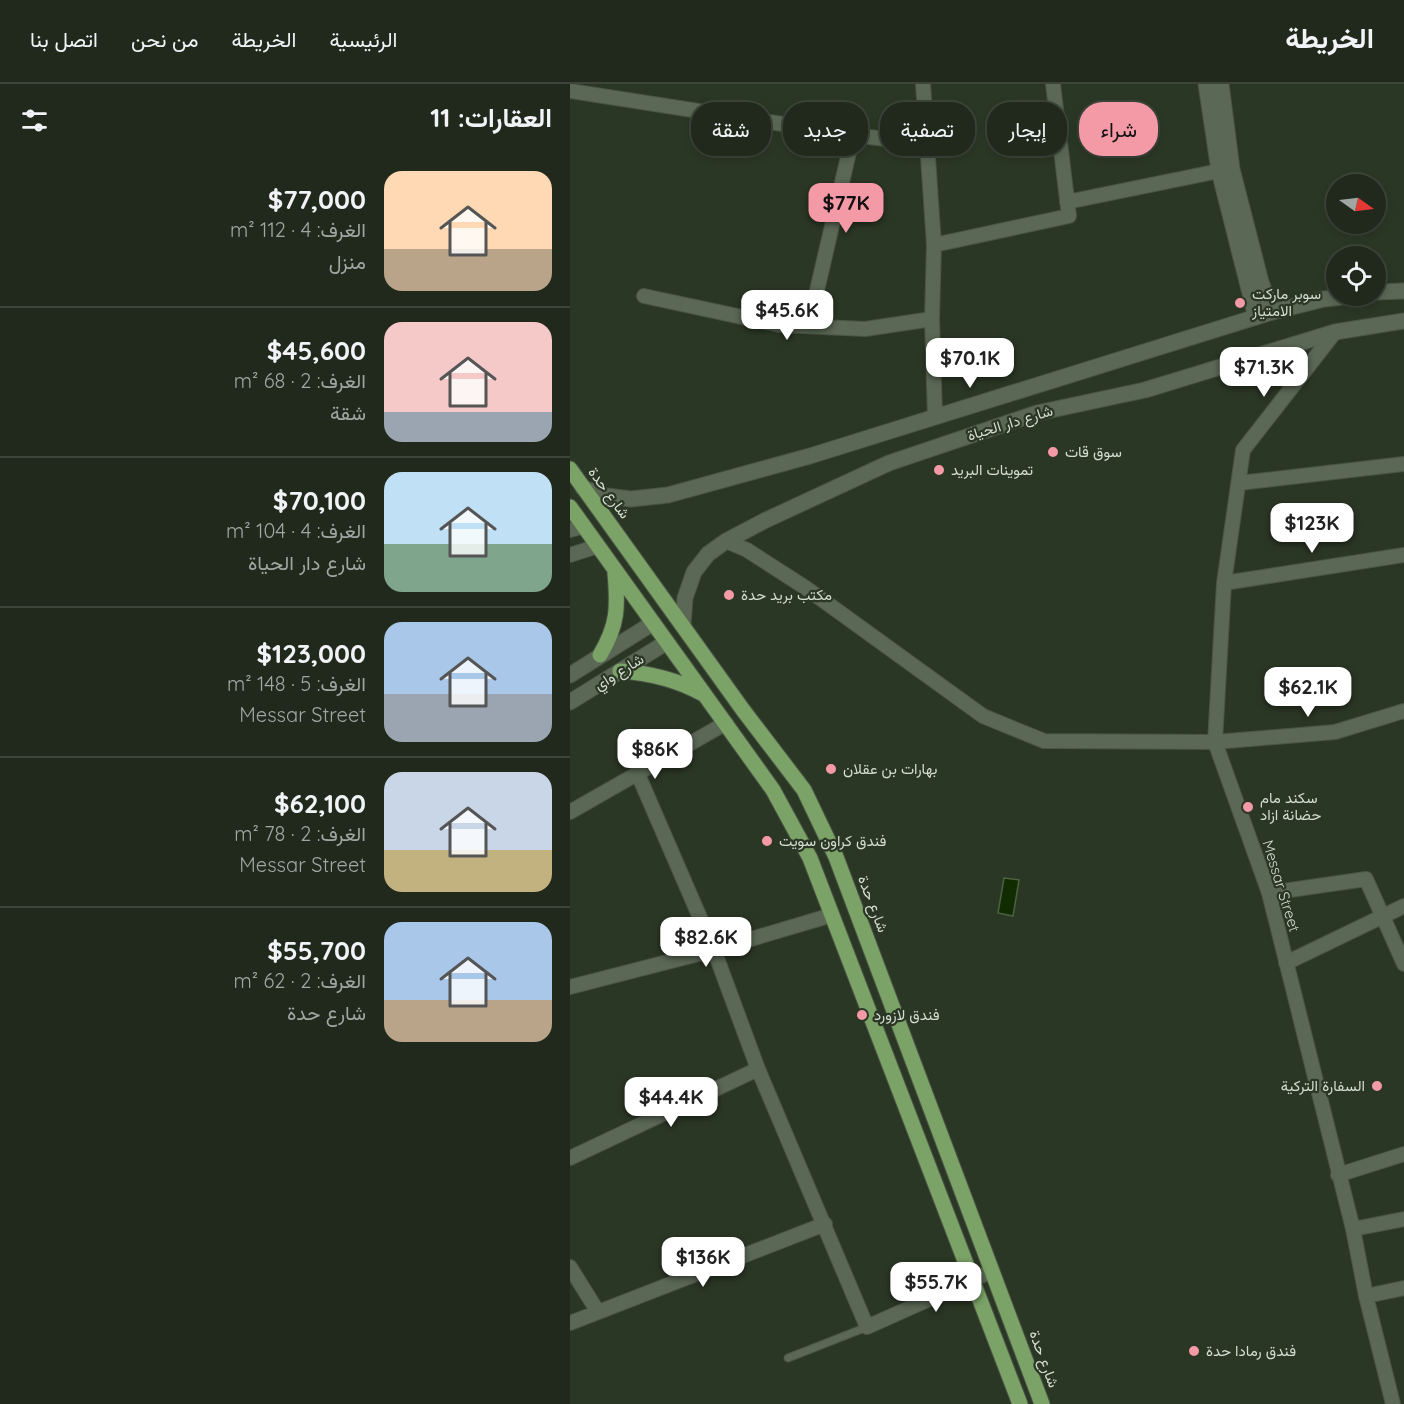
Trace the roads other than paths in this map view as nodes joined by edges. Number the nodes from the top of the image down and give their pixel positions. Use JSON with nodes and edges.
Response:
{"nodes":[{"id":1,"x":923,"y":84,"type":"edge"},
{"id":2,"x":1053,"y":84,"type":"edge"},
{"id":3,"x":1206,"y":84,"type":"edge"},
{"id":4,"x":1221,"y":84,"type":"edge"},
{"id":5,"x":570,"y":91,"type":"edge"},
{"id":6,"x":924,"y":102,"type":"edge"},
{"id":7,"x":783,"y":124,"type":"edge"},
{"id":8,"x":848,"y":156,"type":"edge"},
{"id":9,"x":927,"y":156,"type":"edge"},
{"id":10,"x":1219,"y":171,"type":"junction"},
{"id":11,"x":1067,"y":202,"type":"junction"},
{"id":12,"x":934,"y":246,"type":"junction"},
{"id":13,"x":1404,"y":291,"type":"edge"},
{"id":14,"x":1386,"y":292,"type":"edge"},
{"id":15,"x":644,"y":296,"type":"dead end"},
{"id":16,"x":1326,"y":299,"type":"edge"},
{"id":17,"x":1272,"y":312,"type":"junction"},
{"id":18,"x":1256,"y":317,"type":"junction"},
{"id":19,"x":932,"y":319,"type":"junction"},
{"id":20,"x":1404,"y":321,"type":"edge"},
{"id":21,"x":809,"y":325,"type":"junction"},
{"id":22,"x":1335,"y":332,"type":"junction"},
{"id":23,"x":1028,"y":389,"type":"junction"},
{"id":24,"x":1037,"y":413,"type":"junction"},
{"id":25,"x":935,"y":417,"type":"junction"},
{"id":26,"x":1404,"y":464,"type":"edge"},
{"id":27,"x":570,"y":469,"type":"edge"},
{"id":28,"x":1239,"y":483,"type":"junction"},
{"id":29,"x":583,"y":488,"type":"junction"},
{"id":30,"x":570,"y":507,"type":"edge"},
{"id":31,"x":577,"y":528,"type":"edge"},
{"id":32,"x":726,"y":541,"type":"junction"},
{"id":33,"x":598,"y":546,"type":"junction"},
{"id":34,"x":570,"y":555,"type":"edge"},
{"id":35,"x":1404,"y":555,"type":"edge"},
{"id":36,"x":615,"y":573,"type":"junction"},
{"id":37,"x":1224,"y":584,"type":"junction"},
{"id":38,"x":653,"y":623,"type":"junction"},
{"id":39,"x":683,"y":624,"type":"junction"},
{"id":40,"x":667,"y":642,"type":"junction"},
{"id":41,"x":600,"y":655,"type":"junction"},
{"id":42,"x":620,"y":671,"type":"junction"},
{"id":43,"x":570,"y":675,"type":"edge"},
{"id":44,"x":707,"y":696,"type":"junction"},
{"id":45,"x":570,"y":702,"type":"edge"},
{"id":46,"x":743,"y":710,"type":"junction"},
{"id":47,"x":1404,"y":711,"type":"edge"},
{"id":48,"x":726,"y":723,"type":"junction"},
{"id":49,"x":1215,"y":742,"type":"junction"},
{"id":50,"x":637,"y":772,"type":"junction"},
{"id":51,"x":570,"y":812,"type":"edge"},
{"id":52,"x":1269,"y":893,"type":"junction"},
{"id":53,"x":1404,"y":906,"type":"edge"},
{"id":54,"x":832,"y":915,"type":"junction"},
{"id":55,"x":1382,"y":916,"type":"junction"},
{"id":56,"x":714,"y":950,"type":"junction"},
{"id":57,"x":1286,"y":963,"type":"junction"},
{"id":58,"x":1404,"y":964,"type":"edge"},
{"id":59,"x":570,"y":987,"type":"edge"},
{"id":60,"x":758,"y":1069,"type":"junction"},
{"id":61,"x":1404,"y":1154,"type":"edge"},
{"id":62,"x":570,"y":1158,"type":"edge"},
{"id":63,"x":1338,"y":1175,"type":"junction"},
{"id":64,"x":1404,"y":1219,"type":"edge"},
{"id":65,"x":825,"y":1224,"type":"junction"},
{"id":66,"x":1353,"y":1229,"type":"junction"},
{"id":67,"x":570,"y":1267,"type":"edge"},
{"id":68,"x":992,"y":1271,"type":"junction"},
{"id":69,"x":974,"y":1278,"type":"junction"},
{"id":70,"x":1404,"y":1288,"type":"edge"},
{"id":71,"x":1366,"y":1296,"type":"junction"},
{"id":72,"x":598,"y":1312,"type":"junction"},
{"id":73,"x":570,"y":1323,"type":"edge"},
{"id":74,"x":867,"y":1327,"type":"junction"},
{"id":75,"x":788,"y":1358,"type":"dead end"},
{"id":76,"x":1020,"y":1404,"type":"edge"},
{"id":77,"x":1042,"y":1404,"type":"edge"},
{"id":78,"x":1393,"y":1404,"type":"edge"}],
"edges":[{"from":1,"to":6,"type":"street"},
{"from":2,"to":11,"type":"street"},
{"from":3,"to":10,"type":"main road"},
{"from":4,"to":17,"type":"main road"},
{"from":5,"to":7,"type":"street"},
{"from":8,"to":21,"type":"street"},
{"from":9,"to":12,"type":"street"},
{"from":10,"to":11,"type":"street"},
{"from":10,"to":18,"type":"main road"},
{"from":11,"to":12,"type":"street"},
{"from":12,"to":19,"type":"street"},
{"from":13,"to":14,"type":"main road"},
{"from":15,"to":21,"type":"street"},
{"from":16,"to":17,"type":"main road","name":"شارع دار الحياة"},
{"from":17,"to":18,"type":"main road","name":"شارع دار الحياة"},
{"from":18,"to":23,"type":"main road","name":"شارع دار الحياة"},
{"from":19,"to":21,"type":"street"},
{"from":19,"to":25,"type":"street"},
{"from":20,"to":22,"type":"main road","name":"شارع دار الحياة"},
{"from":22,"to":24,"type":"main road","name":"شارع دار الحياة"},
{"from":22,"to":28,"type":"street","name":"Messar Street"},
{"from":23,"to":24,"type":"main road"},
{"from":23,"to":25,"type":"main road","name":"شارع دار الحياة"},
{"from":24,"to":32,"type":"main road","name":"شارع دار الحياة"},
{"from":25,"to":29,"type":"main road","name":"شارع دار الحياة"},
{"from":26,"to":28,"type":"street"},
{"from":27,"to":29,"type":"main road","name":"شارع حدة"},
{"from":28,"to":37,"type":"street","name":"Messar Street"},
{"from":29,"to":39,"type":"main road","name":"شارع حدة"},
{"from":30,"to":31,"type":"main road"},
{"from":31,"to":33,"type":"main road"},
{"from":32,"to":39,"type":"main road","name":"شارع دار الحياة"},
{"from":32,"to":49,"type":"street"},
{"from":33,"to":34,"type":"street"},
{"from":33,"to":36,"type":"main road"},
{"from":35,"to":37,"type":"street"},
{"from":36,"to":38,"type":"main road"},
{"from":36,"to":41,"type":"main road"},
{"from":37,"to":49,"type":"street","name":"Messar Street"},
{"from":38,"to":40,"type":"main road"},
{"from":38,"to":41,"type":"main road","name":"شارع واي"},
{"from":39,"to":46,"type":"main road","name":"شارع حدة"},
{"from":40,"to":42,"type":"main road","name":"شارع واي"},
{"from":40,"to":44,"type":"main road"},
{"from":41,"to":43,"type":"main road","name":"شارع واي"},
{"from":42,"to":44,"type":"main road"},
{"from":42,"to":45,"type":"main road","name":"شارع واي"},
{"from":44,"to":48,"type":"main road"},
{"from":46,"to":48,"type":"main road"},
{"from":46,"to":68,"type":"main road","name":"شارع حدة"},
{"from":47,"to":49,"type":"street"},
{"from":48,"to":50,"type":"street"},
{"from":48,"to":54,"type":"main road"},
{"from":49,"to":52,"type":"street","name":"Messar Street"},
{"from":50,"to":51,"type":"street"},
{"from":50,"to":56,"type":"street"},
{"from":52,"to":55,"type":"street"},
{"from":52,"to":57,"type":"street","name":"Messar Street"},
{"from":53,"to":55,"type":"street"},
{"from":54,"to":56,"type":"street"},
{"from":54,"to":69,"type":"main road"},
{"from":55,"to":57,"type":"street"},
{"from":55,"to":58,"type":"street"},
{"from":56,"to":59,"type":"street"},
{"from":56,"to":60,"type":"street"},
{"from":57,"to":63,"type":"street","name":"Messar Street"},
{"from":60,"to":62,"type":"street"},
{"from":60,"to":65,"type":"street"},
{"from":61,"to":63,"type":"street"},
{"from":63,"to":66,"type":"street","name":"Messar Street"},
{"from":64,"to":66,"type":"street"},
{"from":65,"to":72,"type":"street"},
{"from":65,"to":74,"type":"street"},
{"from":66,"to":71,"type":"street","name":"Messar Street"},
{"from":67,"to":72,"type":"street"},
{"from":68,"to":69,"type":"street"},
{"from":68,"to":77,"type":"main road","name":"شارع حدة"},
{"from":69,"to":74,"type":"street"},
{"from":69,"to":76,"type":"main road"},
{"from":70,"to":71,"type":"street"},
{"from":71,"to":78,"type":"street","name":"Messar Street"},
{"from":72,"to":73,"type":"street"},
{"from":74,"to":75,"type":"lane"}]}
